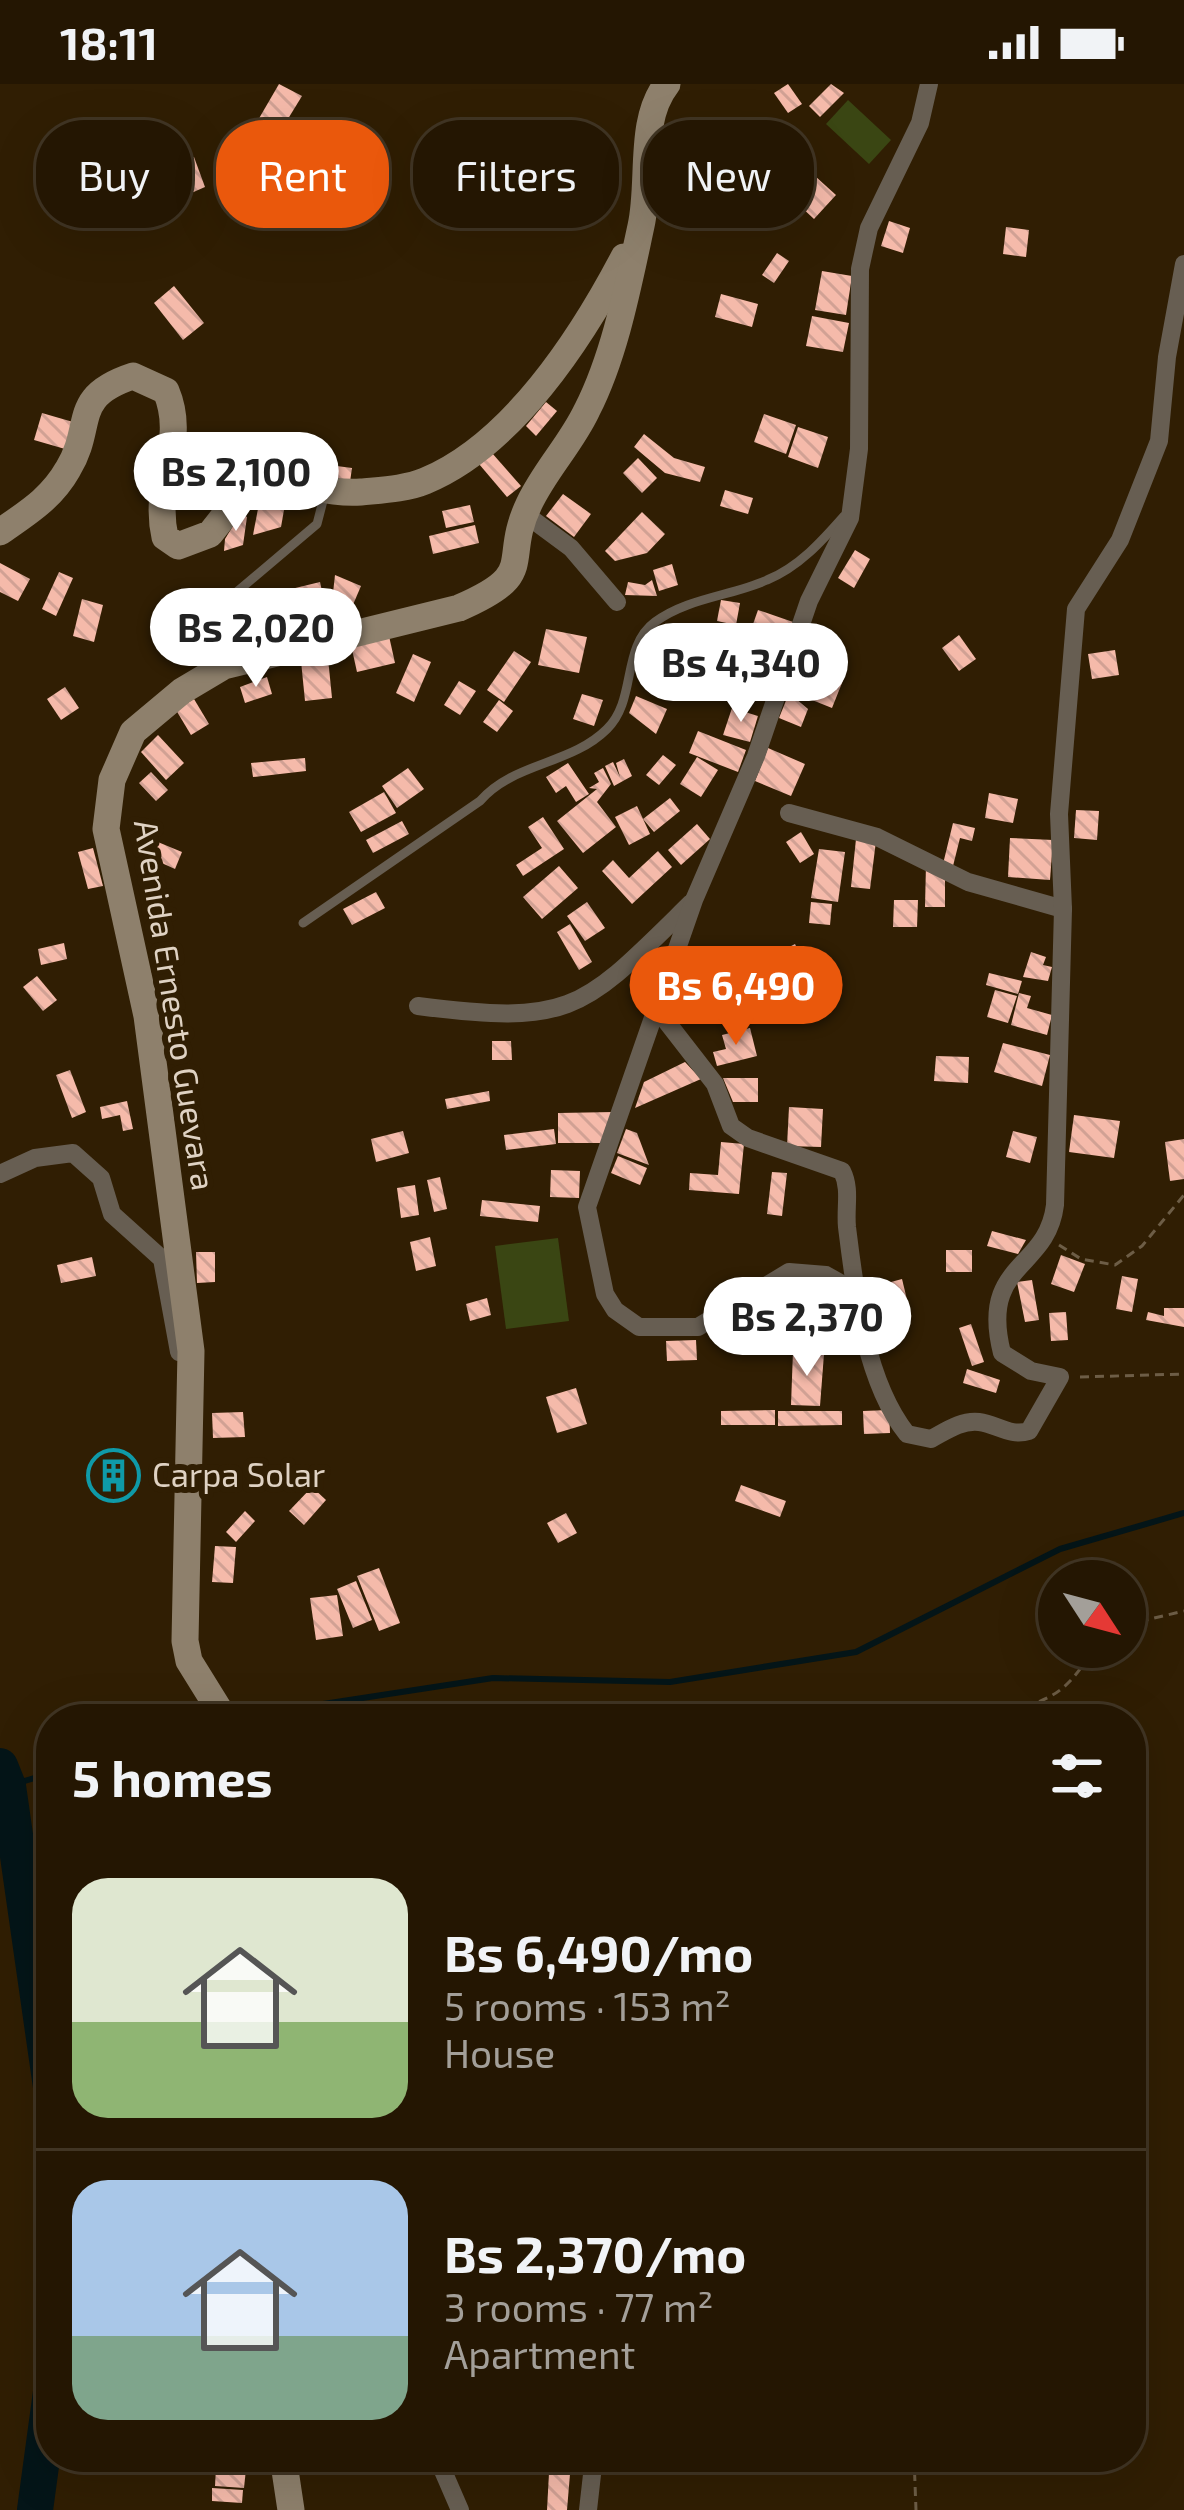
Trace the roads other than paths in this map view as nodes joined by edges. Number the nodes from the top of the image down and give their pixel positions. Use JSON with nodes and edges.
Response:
{"nodes":[{"id":1,"x":667,"y":84,"type":"edge"},
{"id":2,"x":928,"y":84,"type":"edge"},
{"id":3,"x":642,"y":223,"type":"junction"},
{"id":4,"x":1184,"y":264,"type":"edge"},
{"id":5,"x":326,"y":491,"type":"junction"},
{"id":6,"x":852,"y":507,"type":"junction"},
{"id":7,"x":525,"y":514,"type":"junction"},
{"id":8,"x":0,"y":532,"type":"edge"},
{"id":9,"x":617,"y":602,"type":"dead end"},
{"id":10,"x":224,"y":666,"type":"junction"},
{"id":11,"x":789,"y":813,"type":"dead end"},
{"id":12,"x":694,"y":900,"type":"junction"},
{"id":13,"x":1063,"y":909,"type":"junction"},
{"id":14,"x":303,"y":922,"type":"dead end"},
{"id":15,"x":418,"y":1006,"type":"dead end"},
{"id":16,"x":656,"y":1008,"type":"junction"},
{"id":17,"x":0,"y":1174,"type":"edge"},
{"id":18,"x":856,"y":1292,"type":"junction"},
{"id":19,"x":192,"y":1394,"type":"junction"},
{"id":20,"x":216,"y":1704,"type":"edge"},
{"id":21,"x":285,"y":2472,"type":"edge"},
{"id":22,"x":443,"y":2472,"type":"edge"},
{"id":23,"x":592,"y":2472,"type":"edge"},
{"id":24,"x":291,"y":2510,"type":"edge"},
{"id":25,"x":460,"y":2510,"type":"edge"},
{"id":26,"x":588,"y":2510,"type":"edge"}],
"edges":[{"from":1,"to":3,"type":"main road","name":"Avenida Ernesto Guevara"},
{"from":2,"to":6,"type":"street"},
{"from":3,"to":5,"type":"main road"},
{"from":3,"to":7,"type":"main road","name":"Avenida Ernesto Guevara"},
{"from":4,"to":13,"type":"street"},
{"from":5,"to":8,"type":"main road"},
{"from":5,"to":10,"type":"lane"},
{"from":6,"to":12,"type":"street"},
{"from":6,"to":14,"type":"lane"},
{"from":7,"to":9,"type":"street"},
{"from":7,"to":10,"type":"main road","name":"Avenida Ernesto Guevara"},
{"from":10,"to":19,"type":"main road","name":"Avenida Ernesto Guevara"},
{"from":11,"to":13,"type":"street"},
{"from":12,"to":15,"type":"street"},
{"from":12,"to":16,"type":"street"},
{"from":13,"to":18,"type":"street"},
{"from":16,"to":18,"type":"street"},
{"from":16,"to":18,"type":"street"},
{"from":17,"to":19,"type":"street"},
{"from":19,"to":20,"type":"main road","name":"Avenida Ernesto Guevara"},
{"from":21,"to":24,"type":"main road"},
{"from":22,"to":25,"type":"street"},
{"from":23,"to":26,"type":"street"}]}
